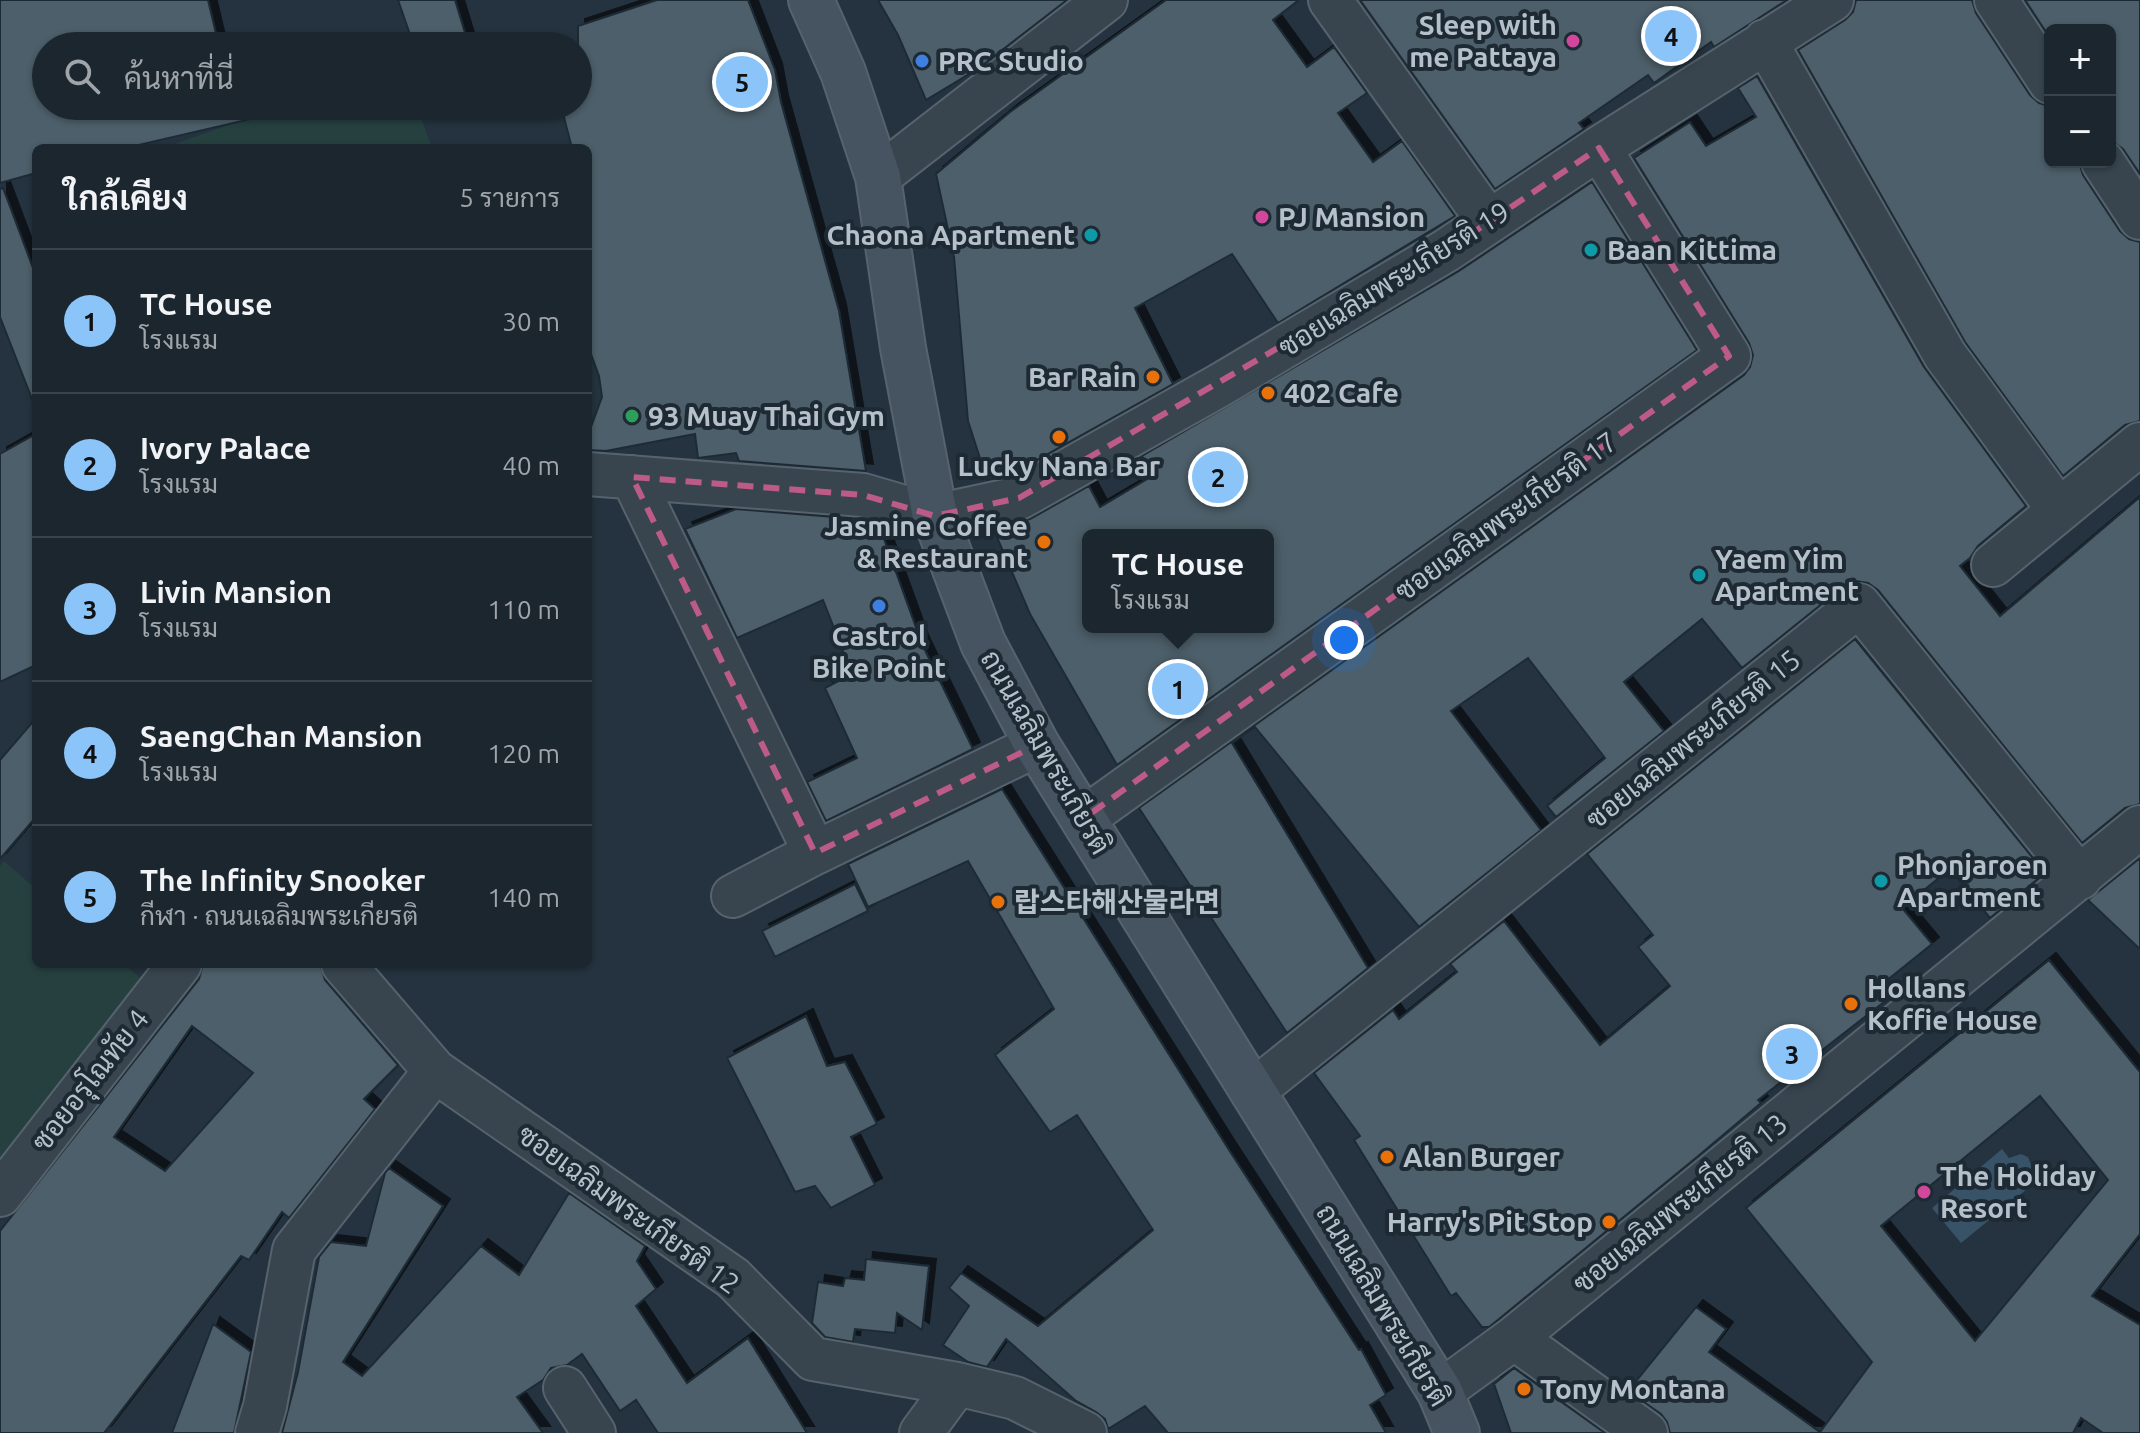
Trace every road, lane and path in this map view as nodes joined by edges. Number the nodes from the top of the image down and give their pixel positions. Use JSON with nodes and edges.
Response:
{"nodes":[{"id":1,"x":811,"y":0,"type":"edge"},
{"id":2,"x":1106,"y":0,"type":"edge"},
{"id":3,"x":1330,"y":0,"type":"edge"},
{"id":4,"x":1832,"y":0,"type":"edge"},
{"id":5,"x":1996,"y":0,"type":"edge"},
{"id":6,"x":1765,"y":41,"type":"junction"},
{"id":7,"x":2044,"y":73,"type":"edge"},
{"id":8,"x":1599,"y":148,"type":"junction"},
{"id":9,"x":2107,"y":168,"type":"edge"},
{"id":10,"x":878,"y":177,"type":"junction"},
{"id":11,"x":2140,"y":218,"type":"edge"},
{"id":12,"x":1489,"y":222,"type":"junction"},
{"id":13,"x":2140,"y":444,"type":"edge"},
{"id":14,"x":592,"y":474,"type":"edge"},
{"id":15,"x":632,"y":477,"type":"junction"},
{"id":16,"x":2058,"y":509,"type":"junction"},
{"id":17,"x":935,"y":516,"type":"junction"},
{"id":18,"x":1993,"y":565,"type":"dead end"},
{"id":19,"x":1037,"y":745,"type":"junction"},
{"id":20,"x":1083,"y":819,"type":"junction"},
{"id":21,"x":2140,"y":827,"type":"edge"},
{"id":22,"x":815,"y":853,"type":"junction"},
{"id":23,"x":2080,"y":878,"type":"junction"},
{"id":24,"x":733,"y":896,"type":"dead end"},
{"id":25,"x":177,"y":968,"type":"edge"},
{"id":26,"x":346,"y":968,"type":"edge"},
{"id":27,"x":435,"y":1071,"type":"junction"},
{"id":28,"x":1252,"y":1092,"type":"junction"},
{"id":29,"x":0,"y":1195,"type":"edge"},
{"id":30,"x":1514,"y":1338,"type":"junction"},
{"id":31,"x":957,"y":1384,"type":"junction"},
{"id":32,"x":565,"y":1388,"type":"dead end"},
{"id":33,"x":1440,"y":1392,"type":"junction"},
{"id":34,"x":257,"y":1433,"type":"edge"},
{"id":35,"x":594,"y":1433,"type":"edge"},
{"id":36,"x":921,"y":1433,"type":"edge"},
{"id":37,"x":1085,"y":1433,"type":"edge"},
{"id":38,"x":1457,"y":1433,"type":"edge"},
{"id":39,"x":1646,"y":1433,"type":"edge"}],
"edges":[{"from":1,"to":10,"type":"main road","name":"ถนนเฉลิมพระเกียรติ"},
{"from":2,"to":10,"type":"street"},
{"from":3,"to":12,"type":"street"},
{"from":4,"to":6,"type":"street","name":"ซอยเฉลิมพระเกียรติ 19"},
{"from":5,"to":7,"type":"street"},
{"from":6,"to":8,"type":"street","name":"ซอยเฉลิมพระเกียรติ 19"},
{"from":6,"to":16,"type":"street"},
{"from":8,"to":12,"type":"street","name":"ซอยเฉลิมพระเกียรติ 19"},
{"from":8,"to":20,"type":"street","name":"ซอยเฉลิมพระเกียรติ 17"},
{"from":9,"to":11,"type":"street"},
{"from":10,"to":17,"type":"main road","name":"ถนนเฉลิมพระเกียรติ"},
{"from":12,"to":17,"type":"street","name":"ซอยเฉลิมพระเกียรติ 19"},
{"from":13,"to":16,"type":"street"},
{"from":14,"to":15,"type":"street"},
{"from":15,"to":17,"type":"street"},
{"from":15,"to":22,"type":"street"},
{"from":16,"to":18,"type":"street"},
{"from":17,"to":19,"type":"main road","name":"ถนนเฉลิมพระเกียรติ"},
{"from":19,"to":20,"type":"main road","name":"ถนนเฉลิมพระเกียรติ"},
{"from":19,"to":22,"type":"street"},
{"from":20,"to":28,"type":"main road","name":"ถนนเฉลิมพระเกียรติ"},
{"from":21,"to":23,"type":"street","name":"ซอยเฉลิมพระเกียรติ 13"},
{"from":22,"to":24,"type":"street"},
{"from":23,"to":28,"type":"street","name":"ซอยเฉลิมพระเกียรติ 15"},
{"from":23,"to":30,"type":"street","name":"ซอยเฉลิมพระเกียรติ 13"},
{"from":25,"to":29,"type":"street","name":"ซอยอรุโณทัย 4"},
{"from":26,"to":27,"type":"street","name":"ซอยเฉลิมพระเกียรติ 12"},
{"from":27,"to":31,"type":"street","name":"ซอยเฉลิมพระเกียรติ 12"},
{"from":27,"to":34,"type":"street"},
{"from":28,"to":33,"type":"main road","name":"ถนนเฉลิมพระเกียรติ"},
{"from":30,"to":33,"type":"street","name":"ซอยเฉลิมพระเกียรติ 13"},
{"from":30,"to":39,"type":"street"},
{"from":31,"to":36,"type":"street"},
{"from":31,"to":37,"type":"street","name":"ซอยเฉลิมพระเกียรติ 12"},
{"from":32,"to":35,"type":"street"},
{"from":33,"to":38,"type":"main road","name":"ถนนเฉลิมพระเกียรติ"}]}
